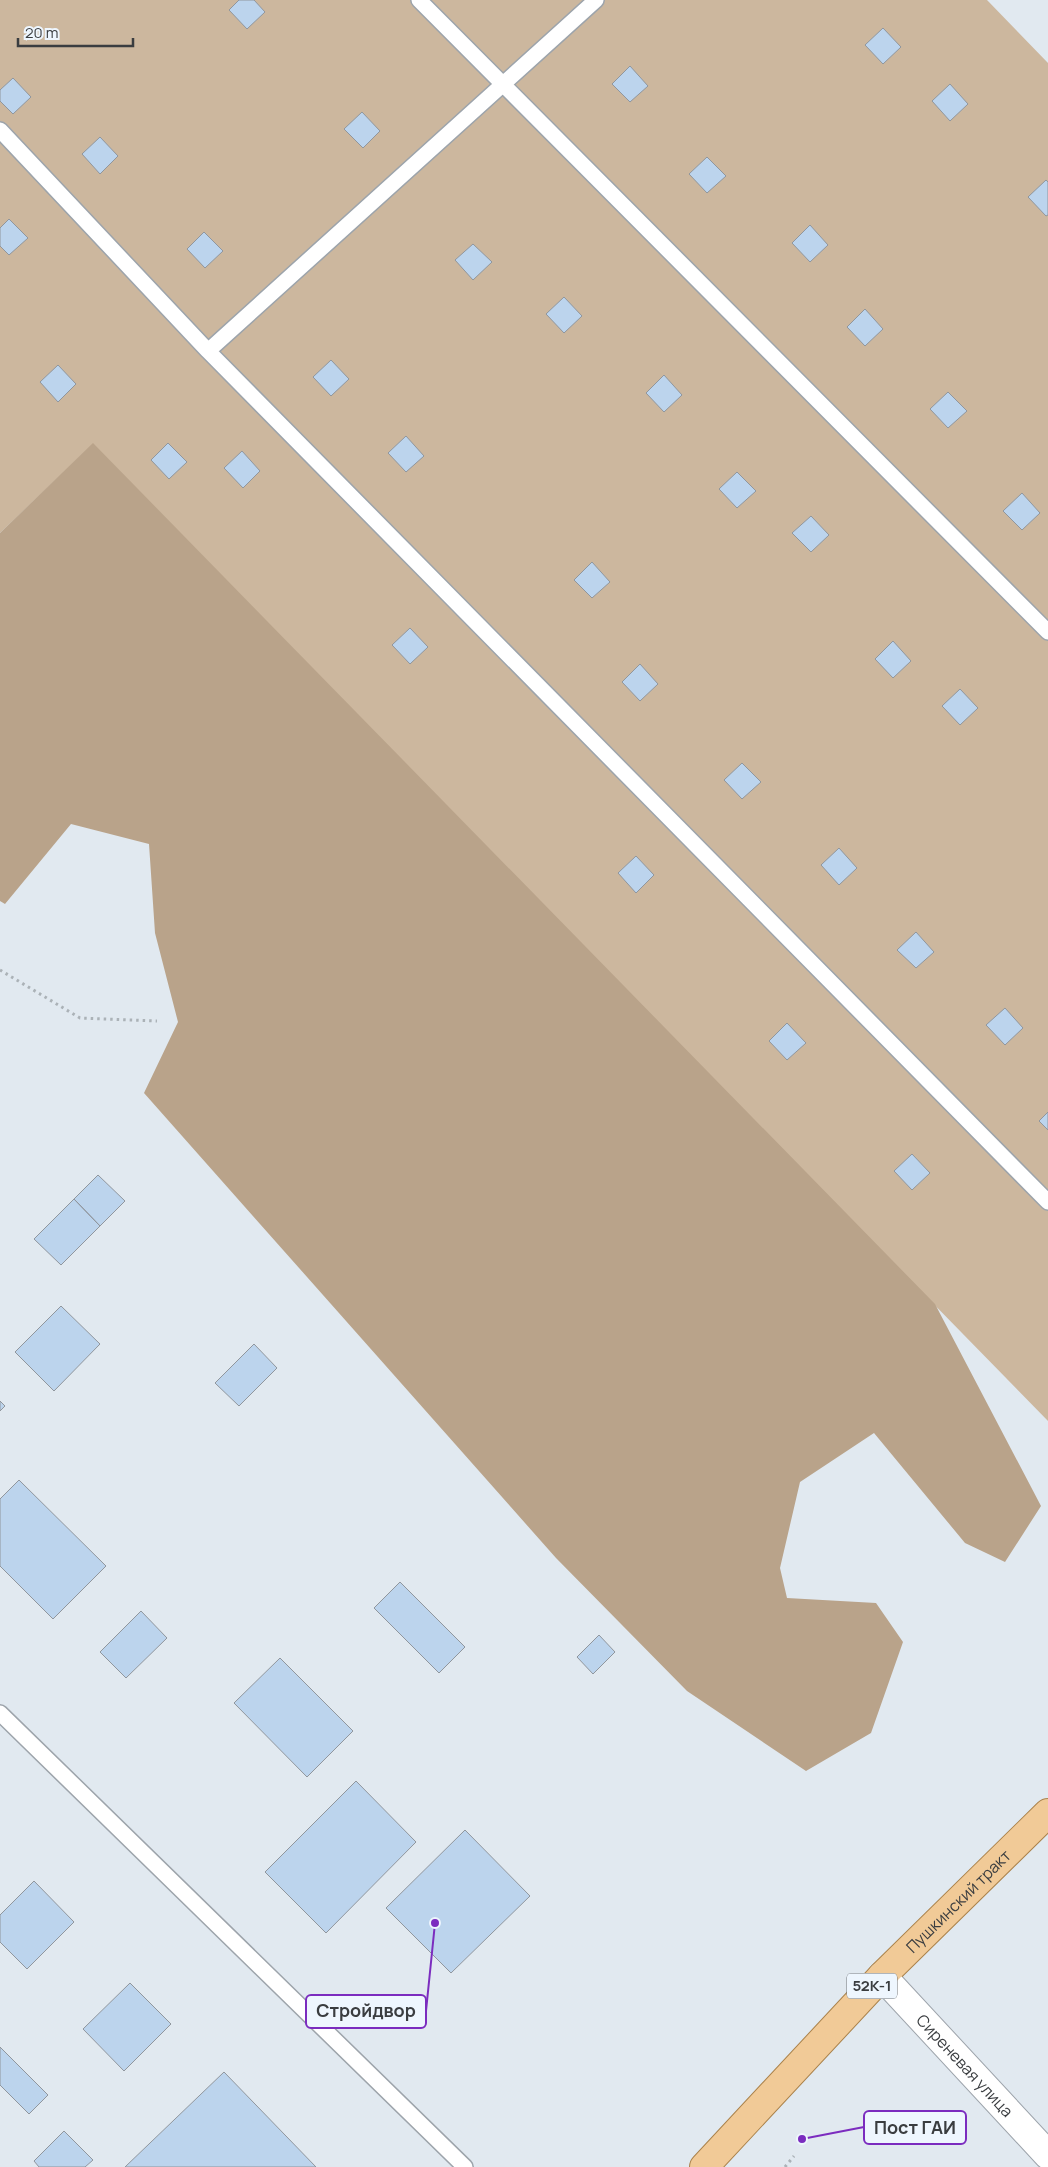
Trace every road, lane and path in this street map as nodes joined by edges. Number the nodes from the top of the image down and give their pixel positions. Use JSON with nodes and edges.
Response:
{"nodes":[{"id":1,"x":419,"y":0,"type":"edge"},
{"id":2,"x":596,"y":0,"type":"edge"},
{"id":3,"x":502,"y":85,"type":"junction"},
{"id":4,"x":0,"y":130,"type":"edge"},
{"id":5,"x":208,"y":351,"type":"junction"},
{"id":6,"x":1048,"y":632,"type":"edge"},
{"id":7,"x":0,"y":970,"type":"edge"},
{"id":8,"x":157,"y":1021,"type":"dead end"},
{"id":9,"x":1048,"y":1202,"type":"edge"},
{"id":10,"x":0,"y":1713,"type":"edge"},
{"id":11,"x":1048,"y":1813,"type":"edge"},
{"id":12,"x":882,"y":1976,"type":"junction"},
{"id":13,"x":794,"y":2156,"type":"dead end"},
{"id":14,"x":1048,"y":2156,"type":"edge"},
{"id":15,"x":465,"y":2167,"type":"edge"},
{"id":16,"x":704,"y":2167,"type":"edge"},
{"id":17,"x":785,"y":2167,"type":"edge"}],
"edges":[{"from":1,"to":3,"type":"lane"},
{"from":2,"to":3,"type":"lane"},
{"from":3,"to":5,"type":"lane"},
{"from":3,"to":6,"type":"lane"},
{"from":4,"to":5,"type":"lane"},
{"from":5,"to":9,"type":"lane"},
{"from":7,"to":8,"type":"path"},
{"from":10,"to":15,"type":"lane"},
{"from":11,"to":12,"type":"main road","name":"Пушкинский тракт","number":"52К-1"},
{"from":12,"to":14,"type":"street","name":"Сиреневая улица"},
{"from":12,"to":16,"type":"main road","name":"Пушкинский тракт","number":"52К-1"},
{"from":13,"to":17,"type":"path"}]}
